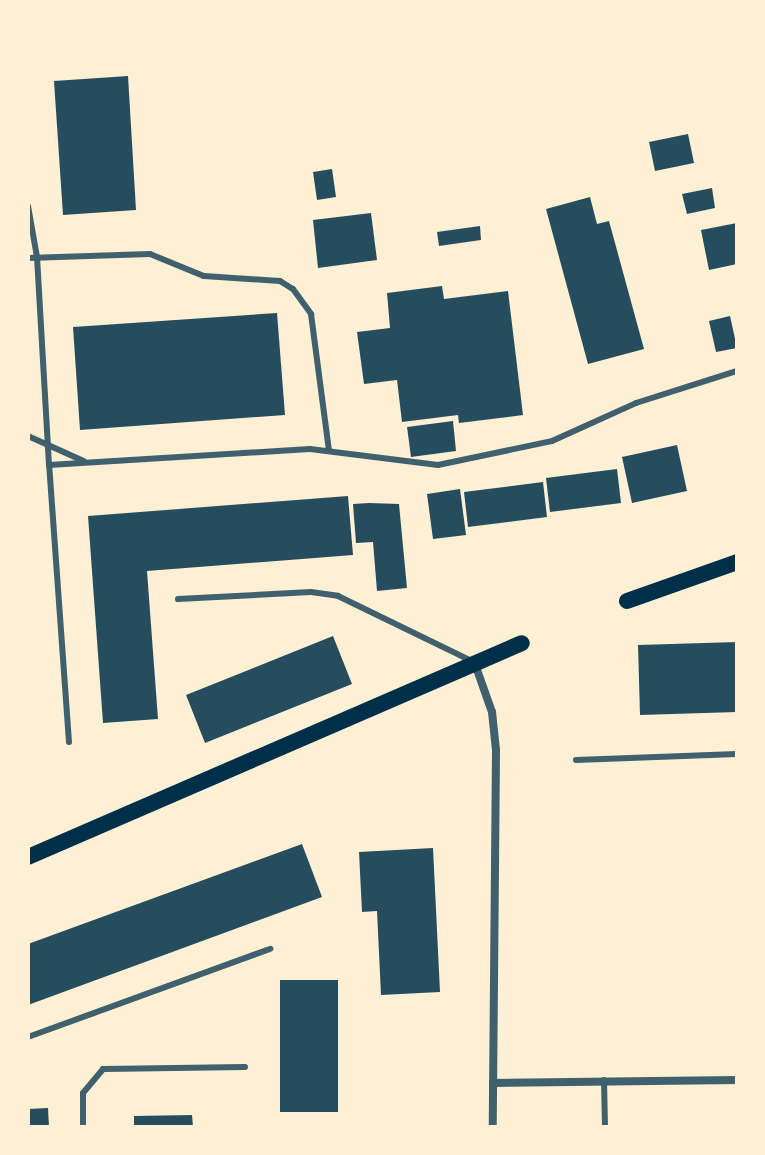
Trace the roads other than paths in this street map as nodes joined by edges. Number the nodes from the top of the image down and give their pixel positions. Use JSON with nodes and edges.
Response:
{"nodes":[{"id":1,"x":28,"y":206,"type":"edge"},
{"id":2,"x":37,"y":257,"type":"junction"},
{"id":3,"x":28,"y":258,"type":"edge"},
{"id":4,"x":737,"y":371,"type":"edge"},
{"id":5,"x":28,"y":436,"type":"edge"},
{"id":6,"x":48,"y":444,"type":"junction"},
{"id":7,"x":329,"y":450,"type":"junction"},
{"id":8,"x":87,"y":462,"type":"junction"},
{"id":9,"x":49,"y":465,"type":"junction"},
{"id":10,"x":737,"y":562,"type":"edge"},
{"id":11,"x":178,"y":599,"type":"dead end"},
{"id":12,"x":627,"y":601,"type":"dead end"},
{"id":13,"x":522,"y":643,"type":"dead end"},
{"id":14,"x":475,"y":663,"type":"junction"},
{"id":15,"x":69,"y":742,"type":"dead end"},
{"id":16,"x":737,"y":754,"type":"edge"},
{"id":17,"x":576,"y":760,"type":"dead end"},
{"id":18,"x":28,"y":857,"type":"edge"},
{"id":19,"x":270,"y":949,"type":"dead end"},
{"id":20,"x":28,"y":1037,"type":"edge"},
{"id":21,"x":245,"y":1067,"type":"dead end"},
{"id":22,"x":604,"y":1080,"type":"junction"},
{"id":23,"x":737,"y":1080,"type":"edge"},
{"id":24,"x":493,"y":1083,"type":"junction"},
{"id":25,"x":83,"y":1127,"type":"edge"},
{"id":26,"x":493,"y":1127,"type":"edge"},
{"id":27,"x":605,"y":1127,"type":"edge"}],
"edges":[{"from":1,"to":2,"type":"lane"},
{"from":2,"to":3,"type":"lane"},
{"from":2,"to":6,"type":"lane"},
{"from":2,"to":7,"type":"lane"},
{"from":4,"to":7,"type":"lane"},
{"from":5,"to":6,"type":"lane"},
{"from":6,"to":8,"type":"lane"},
{"from":6,"to":9,"type":"lane"},
{"from":7,"to":8,"type":"lane"},
{"from":8,"to":9,"type":"lane"},
{"from":9,"to":15,"type":"lane"},
{"from":10,"to":12,"type":"main road"},
{"from":11,"to":14,"type":"lane"},
{"from":13,"to":14,"type":"main road"},
{"from":14,"to":18,"type":"main road"},
{"from":14,"to":24,"type":"street"},
{"from":16,"to":17,"type":"lane"},
{"from":19,"to":20,"type":"lane"},
{"from":21,"to":25,"type":"lane"},
{"from":22,"to":23,"type":"street"},
{"from":22,"to":24,"type":"street"},
{"from":22,"to":27,"type":"lane"},
{"from":24,"to":26,"type":"street"}]}
